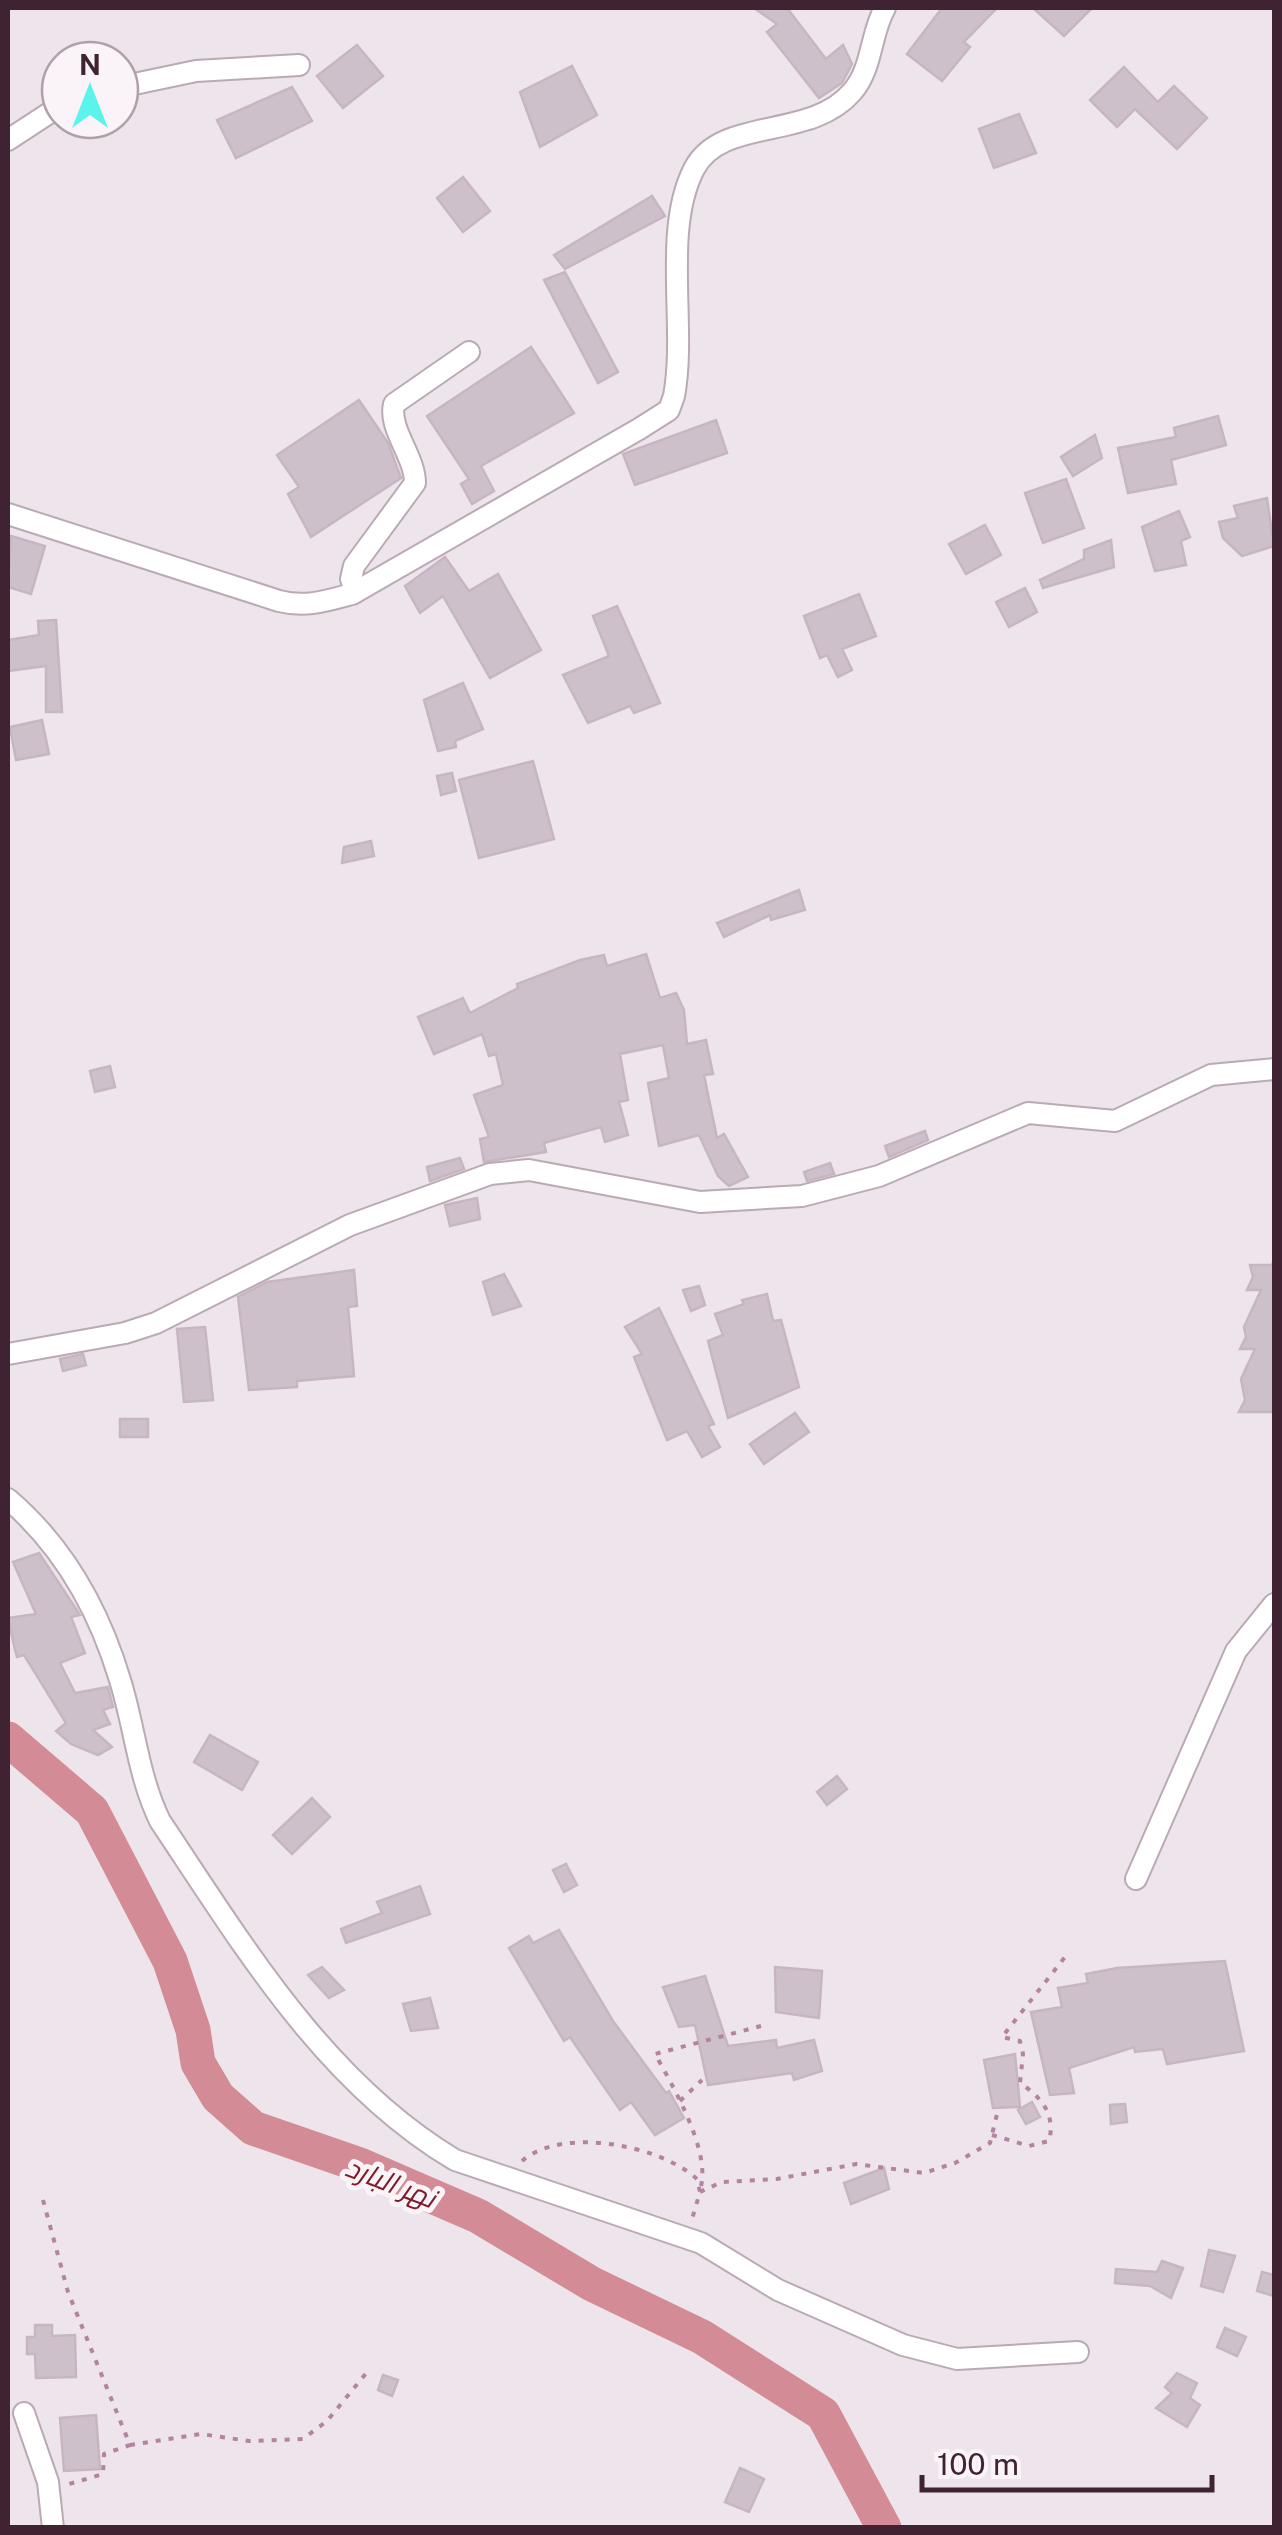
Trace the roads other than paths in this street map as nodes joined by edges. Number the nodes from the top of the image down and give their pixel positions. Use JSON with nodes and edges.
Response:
{"nodes":[{"id":1,"x":877,"y":10,"type":"edge"},
{"id":2,"x":299,"y":65,"type":"dead end"},
{"id":3,"x":140,"y":83,"type":"edge"},
{"id":4,"x":40,"y":119,"type":"edge"},
{"id":5,"x":8,"y":140,"type":"edge"},
{"id":6,"x":469,"y":352,"type":"dead end"},
{"id":7,"x":8,"y":514,"type":"edge"},
{"id":8,"x":356,"y":592,"type":"junction"},
{"id":9,"x":1274,"y":1069,"type":"edge"},
{"id":10,"x":8,"y":1354,"type":"edge"},
{"id":11,"x":8,"y":1499,"type":"edge"},
{"id":12,"x":1274,"y":1604,"type":"edge"},
{"id":13,"x":1136,"y":1879,"type":"dead end"},
{"id":14,"x":1078,"y":2352,"type":"dead end"},
{"id":15,"x":24,"y":2413,"type":"dead end"},
{"id":16,"x":53,"y":2528,"type":"edge"}],
"edges":[{"from":1,"to":8,"type":"street"},
{"from":2,"to":3,"type":"street"},
{"from":4,"to":5,"type":"street"},
{"from":6,"to":8,"type":"street"},
{"from":7,"to":8,"type":"street"},
{"from":9,"to":10,"type":"street"},
{"from":11,"to":14,"type":"street"},
{"from":12,"to":13,"type":"street"},
{"from":15,"to":16,"type":"street"}]}
